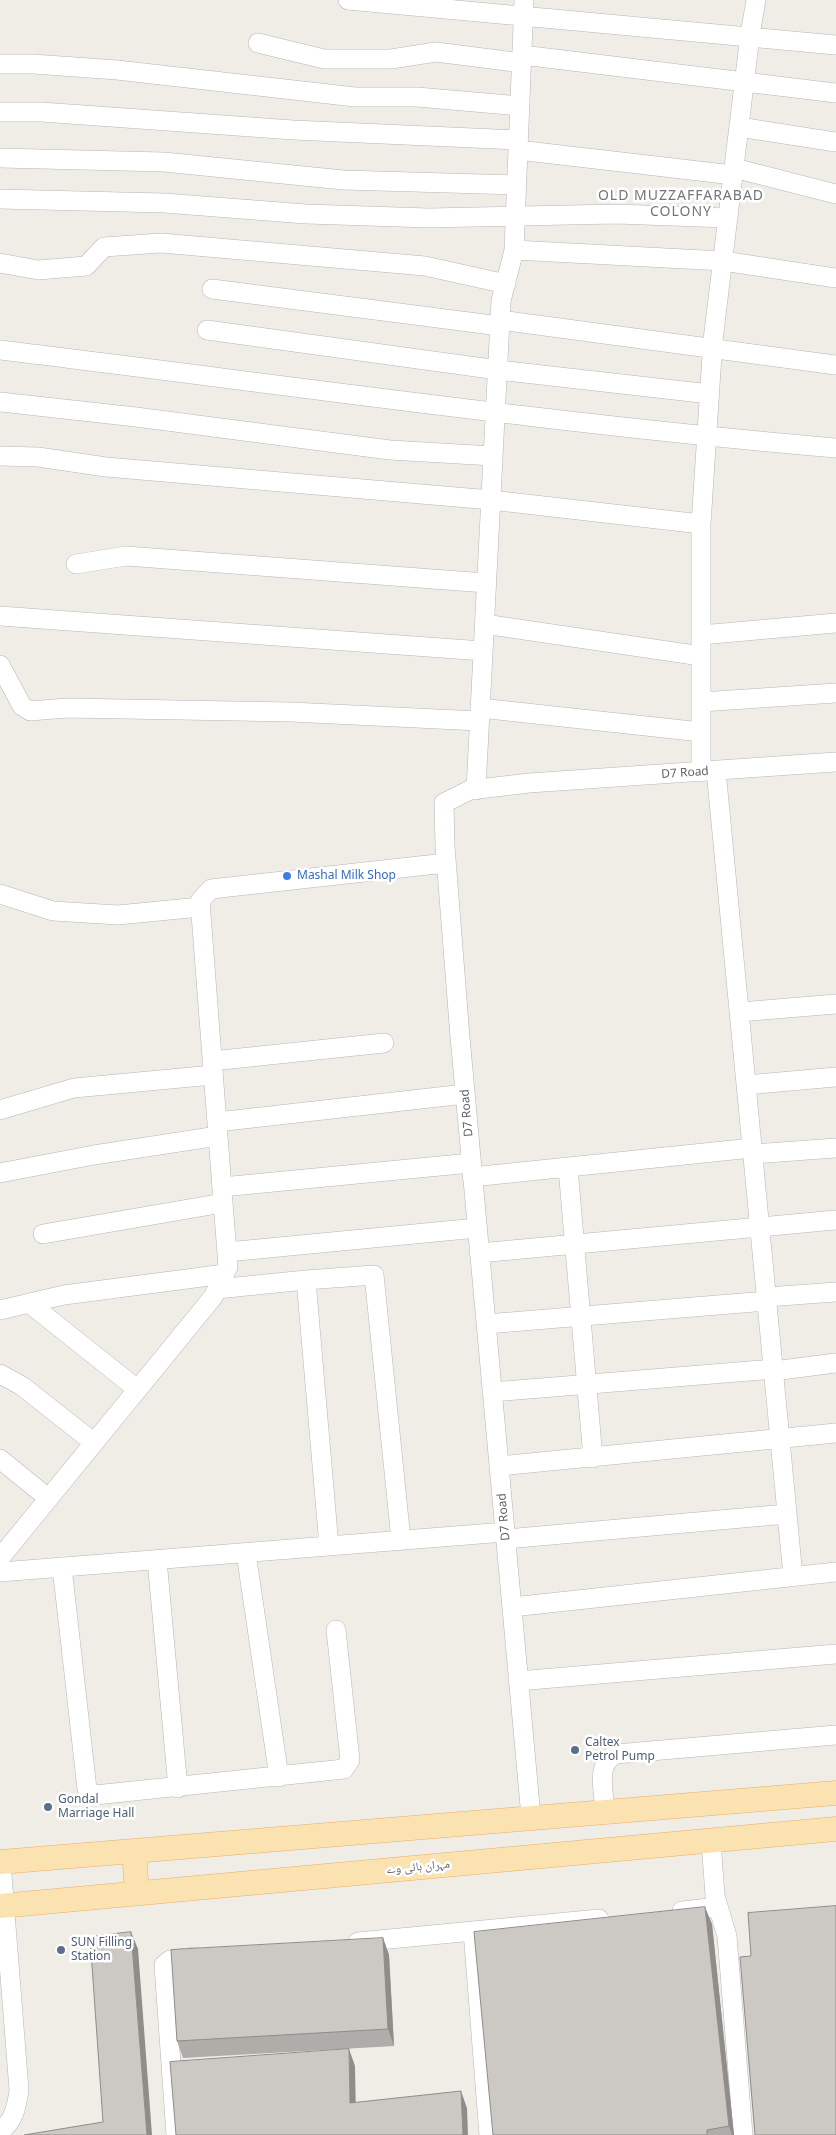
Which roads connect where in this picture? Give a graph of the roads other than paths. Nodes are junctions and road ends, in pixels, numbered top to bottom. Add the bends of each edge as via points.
1 (348, 0) edge
2 (756, 0) edge
3 (524, 7) edge
4 (750, 35) junction
5 (258, 43) dead end
6 (836, 45) edge
7 (522, 59) junction
8 (0, 64) edge
9 (744, 81) junction
10 (836, 93) edge
11 (520, 106) junction
12 (0, 112) edge
13 (738, 127) junction
14 (836, 142) edge
15 (518, 145) junction
16 (0, 158) edge
17 (733, 172) junction
18 (517, 185) junction
19 (836, 194) edge
20 (0, 199) edge
21 (516, 215) junction
22 (728, 218) junction
23 (514, 250) junction
24 (722, 261) junction
25 (0, 264) edge
26 (836, 278) edge
27 (506, 284) junction
28 (212, 289) dead end
29 (500, 323) junction
30 (207, 330) dead end
31 (0, 350) edge
32 (713, 350) junction
33 (836, 365) edge
34 (498, 370) junction
35 (710, 394) junction
36 (0, 402) edge
37 (495, 414) junction
38 (707, 437) junction
39 (836, 448) edge
40 (0, 456) edge
41 (493, 456) junction
42 (491, 500) junction
43 (701, 524) junction
44 (76, 564) dead end
45 (486, 583) junction
46 (0, 616) edge
47 (484, 624) junction
48 (836, 624) edge
49 (701, 635) junction
50 (483, 651) junction
51 (701, 656) junction
52 (0, 665) edge
53 (836, 693) edge
54 (701, 702) junction
55 (480, 715) junction
56 (701, 732) junction
57 (836, 762) edge
58 (708, 771) junction
59 (476, 790) junction
60 (446, 863) junction
61 (0, 894) edge
62 (200, 908) junction
63 (836, 1004) edge
64 (740, 1012) junction
65 (384, 1043) dead end
66 (213, 1068) junction
67 (836, 1077) edge
68 (746, 1085) junction
69 (465, 1094) junction
70 (0, 1110) edge
71 (218, 1129) junction
72 (836, 1148) edge
73 (753, 1151) junction
74 (568, 1168) junction
75 (472, 1170) junction
76 (0, 1172) edge
77 (223, 1195) junction
78 (836, 1220) edge
79 (760, 1227) junction
80 (477, 1228) junction
81 (43, 1234) dead end
82 (575, 1244) junction
83 (227, 1252) junction
84 (479, 1253) junction
85 (306, 1280) junction
86 (221, 1282) junction
87 (836, 1292) edge
88 (767, 1299) junction
89 (29, 1303) junction
90 (0, 1310) edge
91 (580, 1317) junction
92 (486, 1324) junction
93 (836, 1363) edge
94 (774, 1370) junction
95 (0, 1374) edge
96 (586, 1384) junction
97 (137, 1388) junction
98 (492, 1392) junction
99 (836, 1433) edge
100 (780, 1437) junction
101 (93, 1442) junction
102 (593, 1458) junction
103 (0, 1459) edge
104 (499, 1466) junction
105 (48, 1498) junction
106 (788, 1514) junction
107 (506, 1536) junction
108 (401, 1540) junction
109 (330, 1546) junction
110 (246, 1553) junction
111 (0, 1558) edge
112 (157, 1560) junction
113 (62, 1567) junction
114 (0, 1572) edge
115 (836, 1572) edge
116 (793, 1576) junction
117 (512, 1607) junction
118 (336, 1630) dead end
119 (836, 1654) edge
120 (518, 1681) junction
121 (836, 1735) edge
122 (279, 1777) junction
123 (178, 1788) junction
124 (836, 1793) edge
125 (605, 1811) junction
126 (530, 1817) junction
127 (836, 1829) edge
128 (711, 1841) junction
129 (134, 1852) junction
130 (1, 1862) edge
131 (137, 1893) junction
132 (3, 1906) edge
133 (718, 1908) junction
134 (669, 1912) edge
135 (620, 1917) edge
136 (473, 1931) junction
137 (336, 1944) edge
138 (209, 1956) edge
139 (0, 2131) edge
140 (176, 2135) edge
141 (489, 2135) edge
142 (743, 2135) edge

1 - 3 street
2 - 4 street
3 - 4 street
3 - 7 street
4 - 6 street
4 - 9 street
5 - 7 street via 324,59 391,59 436,52
7 - 9 street
7 - 11 street
8 - 11 street via 117,70 355,97 417,97
9 - 10 street
9 - 13 street
11 - 15 street
12 - 15 street via 41,112
13 - 14 street
13 - 17 street
15 - 17 street
15 - 18 street
16 - 18 street via 164,162 343,180
17 - 19 street
17 - 22 street
18 - 21 street
20 - 21 street via 164,203 306,214 420,218
21 - 22 street
21 - 23 street
22 - 24 street
23 - 24 street
23 - 27 street
24 - 26 street
24 - 32 street
25 - 27 street via 38,270 86,266 104,247 161,242 425,266
27 - 29 street
28 - 29 street
29 - 32 street
29 - 34 street
30 - 34 street
31 - 37 street
32 - 33 street
32 - 35 street
34 - 35 street
34 - 37 street
35 - 38 street
36 - 41 street via 390,450
37 - 38 street
37 - 41 street
38 - 39 street
38 - 43 street
40 - 42 street
41 - 42 street
42 - 43 street
42 - 45 street
43 - 49 street
44 - 45 street via 126,556
45 - 47 street
46 - 50 street
47 - 50 street
47 - 51 street
48 - 49 street
49 - 51 street
50 - 55 street
51 - 54 street
52 - 55 street via 22,706 30,711 67,708
53 - 54 street
54 - 56 street
55 - 56 street
55 - 59 street
56 - 58 street
57 - 58 street, D7 Road
58 - 59 street, D7 Road
58 - 64 street
59 - 60 street, D7 Road via 444,803
60 - 62 street via 210,889 200,901
60 - 69 street, D7 Road
61 - 62 street via 62,912 118,915
62 - 66 street
63 - 64 street
64 - 68 street
65 - 66 street
66 - 70 street via 74,1088
66 - 71 street
67 - 68 street
68 - 73 street
69 - 71 street
69 - 75 street, D7 Road
71 - 76 street
71 - 77 street
72 - 73 street
73 - 74 street
73 - 79 street
74 - 75 street
74 - 82 street
75 - 77 street
75 - 80 street, D7 Road
77 - 81 street
77 - 83 street
78 - 79 street
79 - 82 street
79 - 88 street
80 - 83 street
80 - 84 street, D7 Road
82 - 84 street
82 - 91 street
83 - 86 street via 228,1267
84 - 92 street, D7 Road
85 - 86 street
85 - 108 street via 374,1275
85 - 109 street
86 - 89 street via 64,1295
86 - 97 street via 213,1297
87 - 88 street
88 - 91 street
88 - 94 street
89 - 90 street
89 - 97 street
91 - 92 street
91 - 96 street
92 - 98 street, D7 Road
93 - 94 street
94 - 96 street
94 - 100 street
95 - 101 street via 22,1386
96 - 98 street
96 - 102 street
97 - 101 street
98 - 104 street, D7 Road
99 - 100 street
100 - 102 street
100 - 106 street
101 - 105 street
102 - 104 street
103 - 105 street
104 - 107 street, D7 Road
105 - 111 street
106 - 107 street
106 - 116 street
107 - 108 street
107 - 117 street, D7 Road
108 - 109 street
109 - 110 street
110 - 112 street
110 - 122 street
112 - 113 street
112 - 123 street
113 - 114 street
113 - 123 street via 87,1789 95,1795
115 - 116 street
116 - 117 street
117 - 120 street, D7 Road
118 - 122 street via 350,1760 348,1766
119 - 120 street
120 - 126 street, D7 Road
121 - 125 street via 616,1754 607,1758 602,1768
122 - 123 street
124 - 125 main road
125 - 126 main road
126 - 129 main road
127 - 128 main road, مہران ہائی وے
128 - 131 main road, مہران ہائی وے
128 - 133 street
129 - 130 main road
129 - 131 main road
130 - 132 street
131 - 132 main road, مہران ہائی وے
132 - 139 street via 19,2090 17,2105 7,2126
133 - 134 street
133 - 142 street via 727,1936
135 - 136 street
136 - 137 street
136 - 141 street
138 - 140 street via 170,1960 164,1965

